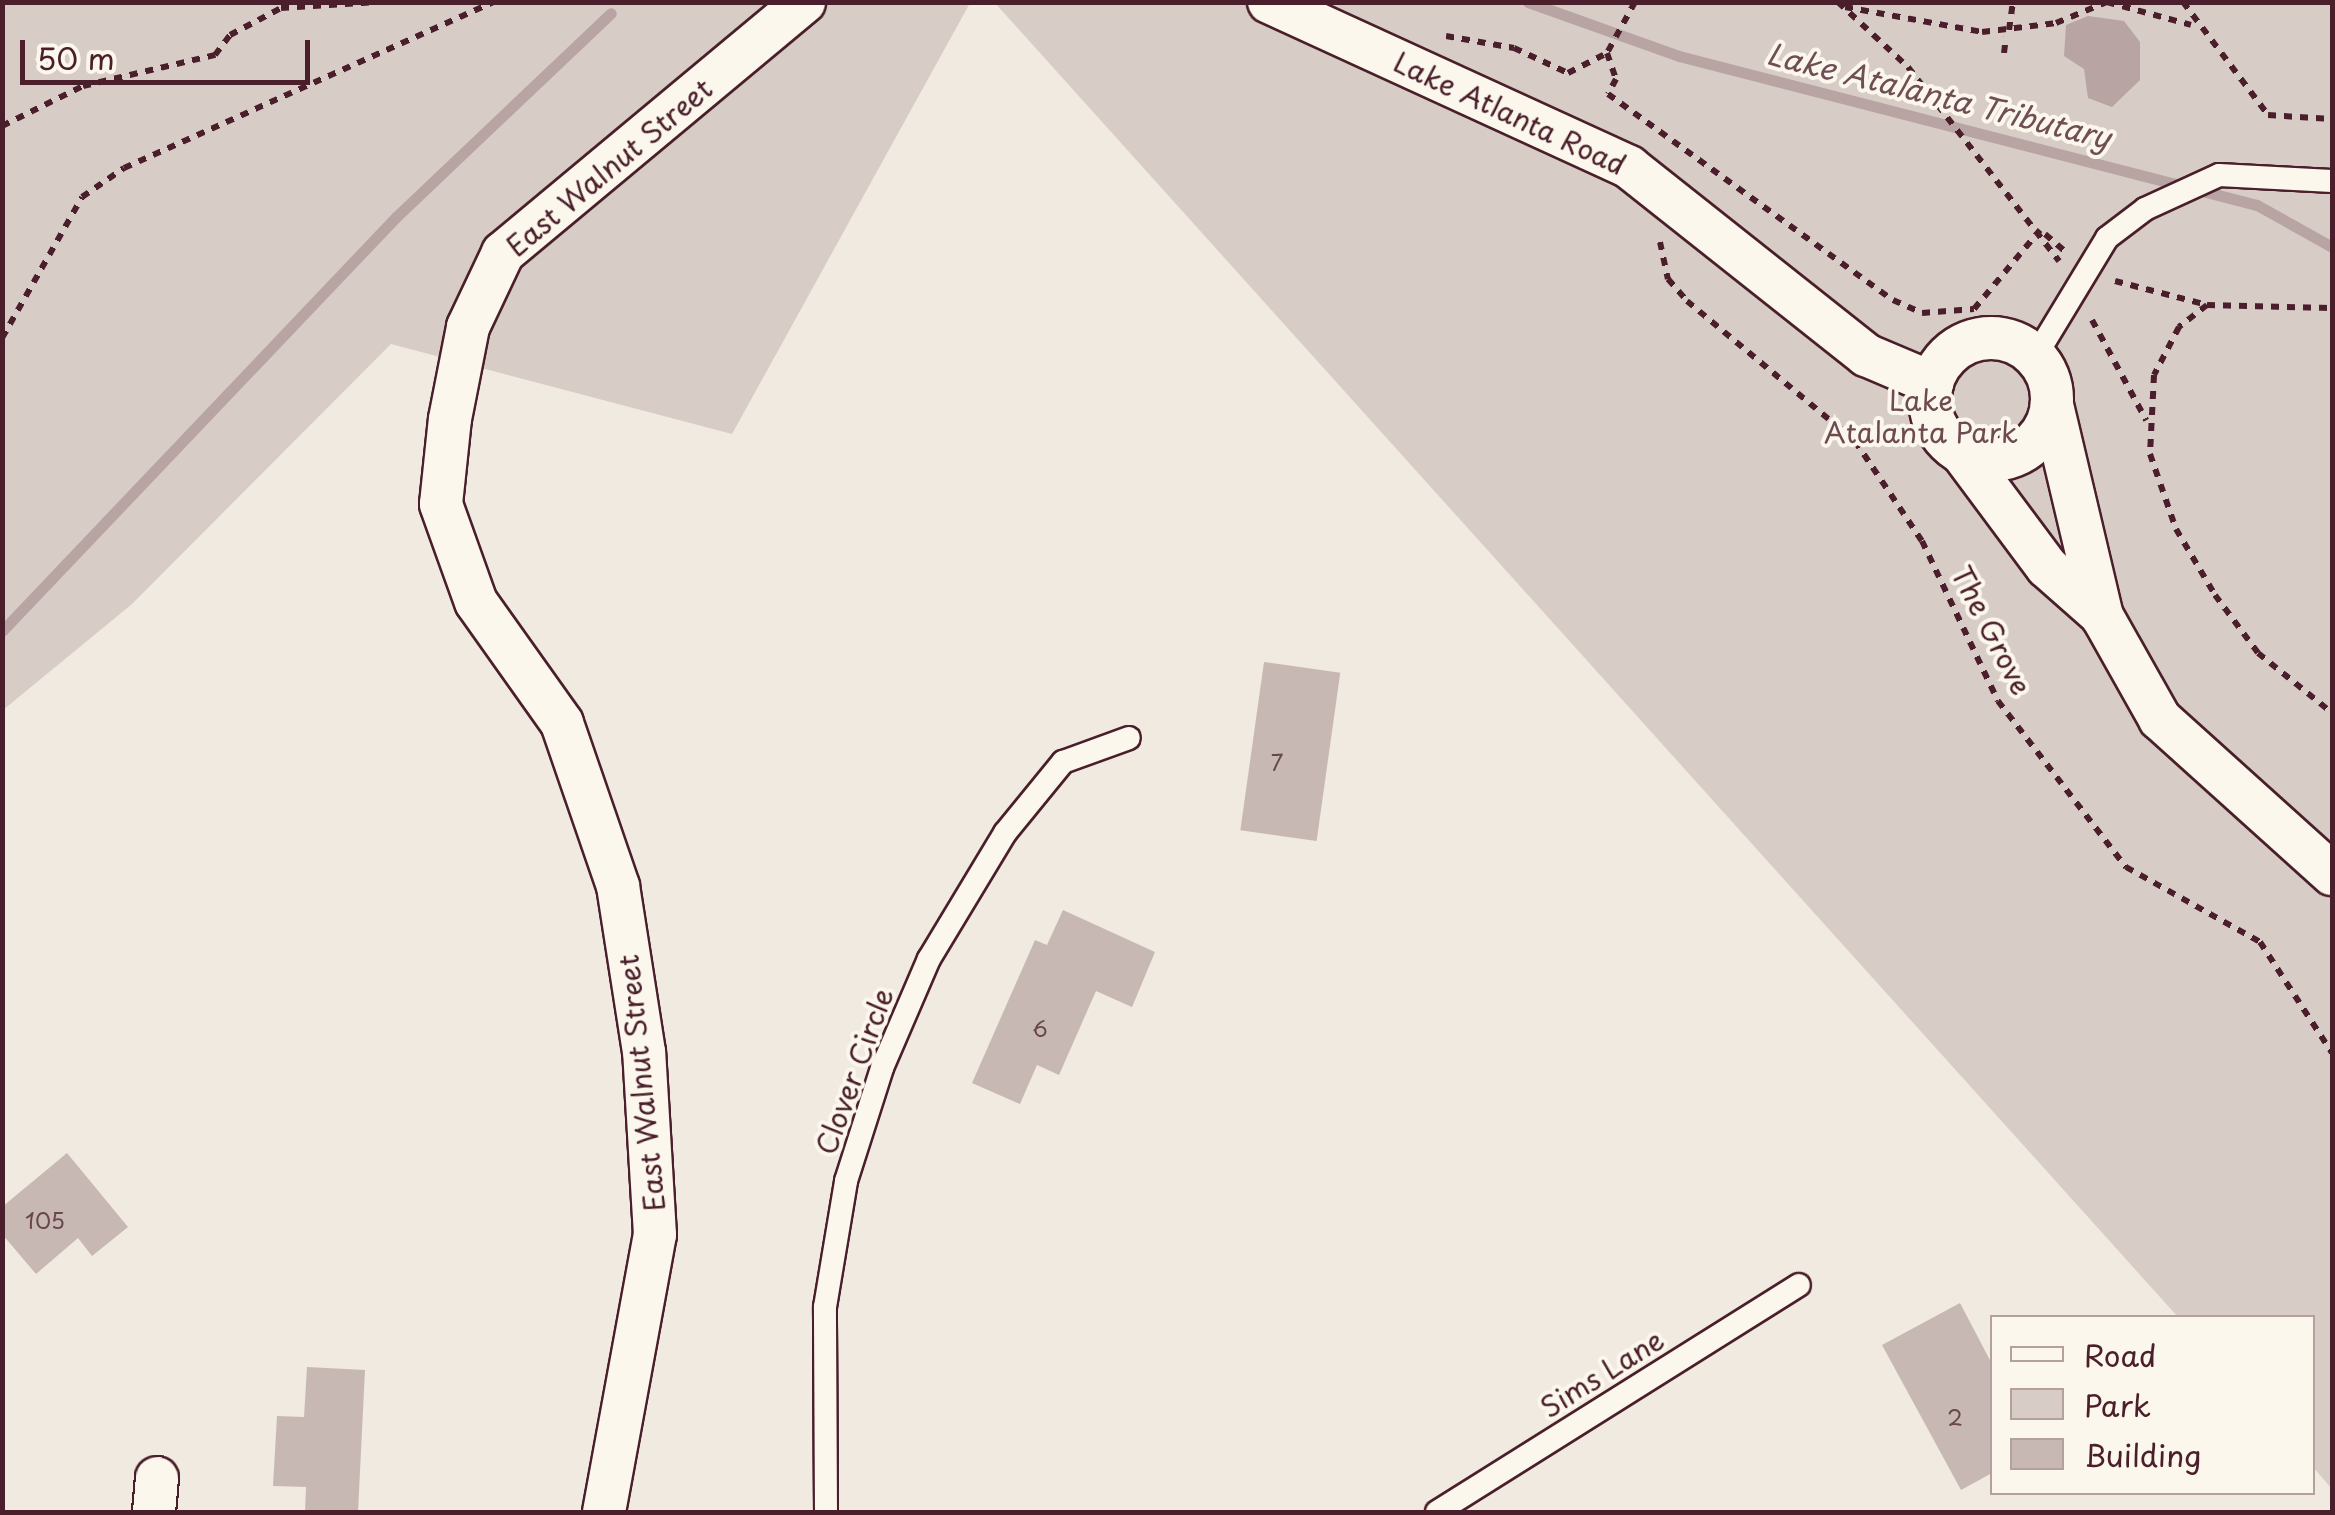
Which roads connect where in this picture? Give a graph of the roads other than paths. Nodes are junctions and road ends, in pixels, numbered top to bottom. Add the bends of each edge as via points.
1 (804, 2) edge
2 (1268, 2) edge
3 (2332, 182) edge
4 (2036, 357) junction
5 (1932, 383) junction
6 (2052, 405) junction
7 (1962, 454) junction
8 (2102, 616) junction
9 (1129, 738) dead end
10 (2332, 874) edge
11 (1799, 1285) dead end
12 (604, 1512) edge
13 (826, 1512) edge
14 (1437, 1512) edge

1 - 12 street, East Walnut Street via 503,253 468,327 450,420 441,504 476,602 562,723 618,886 644,1052 655,1235
2 - 5 street, Lake Atlanta Road via 1629,167 1866,355
3 - 4 lane via 2219,175 2145,209 2107,238
4 - 5 street via 2012,341 1972,340
4 - 6 street
5 - 7 street via 1934,423
6 - 7 street via 2020,454
6 - 8 street
7 - 8 street via 2048,567
8 - 10 street via 2160,720
9 - 13 lane, Clover Circle via 1063,762 1005,833 929,959 882,1068 846,1181 825,1307
11 - 14 lane, Sims Lane

